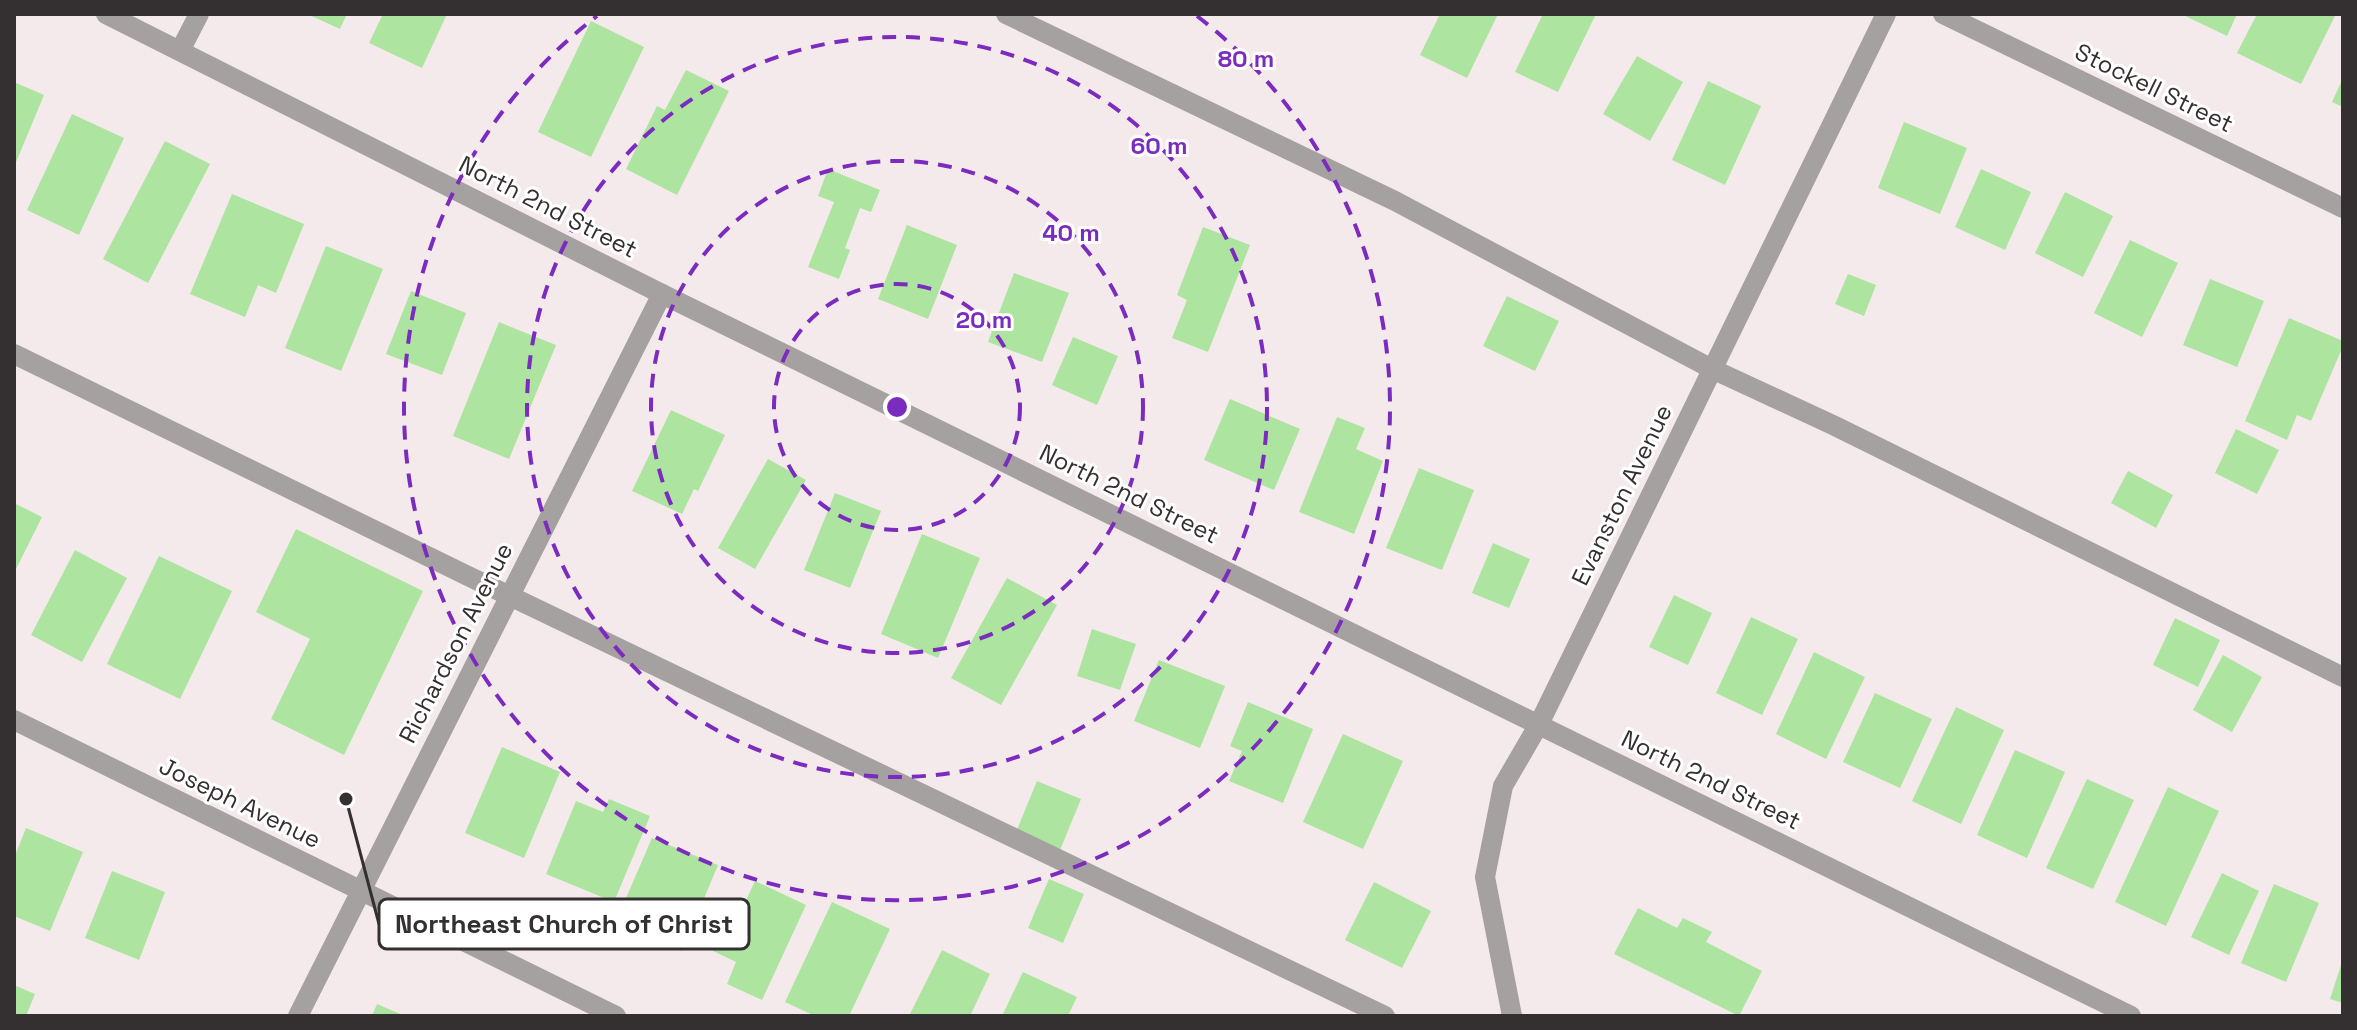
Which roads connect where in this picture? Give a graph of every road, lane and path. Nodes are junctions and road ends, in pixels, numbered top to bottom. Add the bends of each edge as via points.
1 (106, 14) edge
2 (199, 14) edge
3 (1006, 14) edge
4 (1886, 14) edge
5 (1943, 14) edge
6 (181, 49) junction
7 (2343, 208) edge
8 (662, 294) junction
9 (14, 354) edge
10 (1712, 369) junction
11 (508, 596) junction
12 (2343, 677) edge
13 (14, 720) edge
14 (1539, 724) junction
15 (359, 891) junction
16 (298, 1016) edge
17 (616, 1016) edge
18 (1385, 1016) edge
19 (1512, 1016) edge
20 (2131, 1016) edge

1 - 6 street, North 2nd Street
2 - 6 street
3 - 10 street via 1395,201
4 - 10 street, Evanston Avenue
5 - 7 street, Stockell Street
6 - 8 street, North 2nd Street
8 - 11 street, Richardson Avenue
8 - 14 street, North 2nd Street
9 - 11 street
10 - 12 street
10 - 14 street, Evanston Avenue
11 - 15 street, Richardson Avenue
11 - 18 street
13 - 15 street, Joseph Avenue
14 - 19 street, Evanston Avenue via 1503,786 1485,877
14 - 20 street, North 2nd Street
15 - 16 street, Richardson Avenue
15 - 17 street, Joseph Avenue

